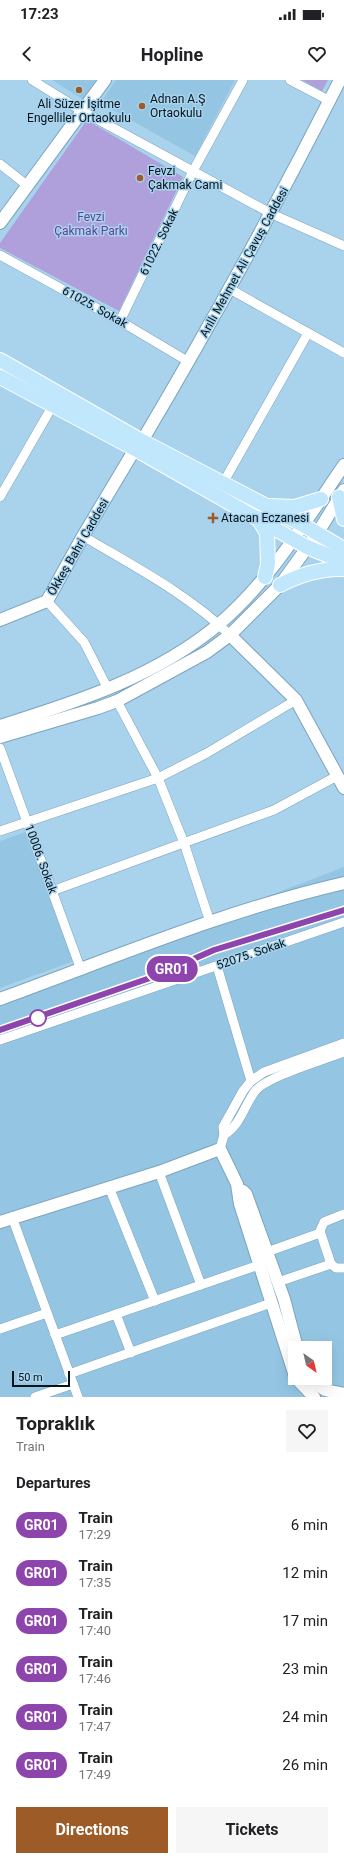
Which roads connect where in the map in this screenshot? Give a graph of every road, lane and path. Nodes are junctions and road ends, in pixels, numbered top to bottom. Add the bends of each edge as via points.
1 (32, 80) edge
2 (105, 80) edge
3 (244, 80) edge
4 (290, 80) edge
5 (340, 80) edge
6 (330, 101) junction
7 (82, 111) junction
8 (0, 164) edge
9 (193, 171) junction
10 (28, 186) junction
11 (272, 214) junction
12 (0, 223) edge
13 (344, 246) edge
14 (0, 255) edge
15 (228, 288) junction
16 (120, 321) junction
17 (308, 333) junction
18 (344, 353) edge
19 (0, 360) edge
20 (189, 362) junction
21 (0, 377) edge
22 (53, 405) junction
23 (138, 445) junction
24 (344, 465) edge
25 (222, 483) junction
26 (1, 491) edge
27 (342, 494) edge
28 (321, 499) junction
29 (266, 506) junction
30 (258, 518) junction
31 (344, 520) edge
32 (303, 525) junction
33 (316, 534) junction
34 (83, 536) junction
35 (294, 538) junction
36 (307, 547) junction
37 (344, 549) edge
38 (344, 562) edge
39 (344, 569) edge
40 (265, 577) junction
41 (280, 585) junction
42 (47, 601) junction
43 (0, 620) edge
44 (219, 624) junction
45 (230, 635) junction
46 (108, 689) junction
47 (296, 700) junction
48 (117, 701) junction
49 (0, 726) edge
50 (0, 737) edge
51 (0, 748) edge
52 (337, 776) junction
53 (158, 778) junction
54 (344, 788) edge
55 (27, 821) junction
56 (0, 831) edge
57 (184, 844) junction
58 (344, 883) edge
59 (52, 891) junction
60 (210, 922) junction
61 (344, 922) edge
62 (217, 966) junction
63 (81, 970) junction
64 (0, 998) edge
65 (0, 1040) edge
66 (344, 1043) edge
67 (344, 1052) edge
68 (251, 1081) junction
69 (224, 1135) junction
70 (220, 1149) junction
71 (159, 1172) junction
72 (237, 1184) junction
73 (109, 1187) junction
74 (344, 1214) edge
75 (12, 1217) junction
76 (0, 1222) edge
77 (320, 1233) junction
78 (267, 1252) junction
79 (331, 1264) junction
80 (259, 1265) junction
81 (344, 1268) edge
82 (278, 1282) junction
83 (201, 1285) junction
84 (155, 1301) junction
85 (271, 1303) junction
86 (47, 1313) junction
87 (116, 1314) junction
88 (0, 1329) edge
89 (55, 1335) junction
90 (295, 1341) edge
91 (131, 1353) junction
92 (288, 1353) edge
93 (69, 1374) junction
94 (73, 1384) junction
95 (302, 1385) edge
96 (318, 1385) edge
97 (344, 1394) edge
98 (310, 1396) edge
99 (35, 1397) edge
100 (78, 1397) edge

1 - 7 street
2 - 7 street
3 - 9 street, 61022. Sokak
4 - 6 street
5 - 6 street, Arıllı Mehmet Ali Çavuş Caddesi
6 - 11 street, Arıllı Mehmet Ali Çavuş Caddesi
7 - 9 street
7 - 10 street
8 - 10 street
9 - 11 street
9 - 16 street, 61022. Sokak
10 - 12 street
11 - 13 street
11 - 15 street, Arıllı Mehmet Ali Çavuş Caddesi
14 - 16 street, 61025. Sokak
15 - 17 street
15 - 20 street, Arıllı Mehmet Ali Çavuş Caddesi
16 - 20 street, 61025. Sokak
17 - 18 street
17 - 25 street
19 - 23 main road
20 - 23 street, Arıllı Mehmet Ali Çavuş Caddesi
21 - 22 main road
22 - 23 main road
22 - 26 street
23 - 25 main road
23 - 30 main road
23 - 34 street, Ökkeş Bahri Caddesi
24 - 28 street
25 - 29 main road
27 - 31 main road
27 - 33 street
28 - 29 main road via 295,507
28 - 32 street
29 - 32 main road
30 - 35 main road
30 - 40 main road via 267,533 268,564
32 - 33 main road
32 - 35 street
33 - 36 street
33 - 37 main road
34 - 42 street, Ökkeş Bahri Caddesi
34 - 44 street via 172,590
35 - 36 main road
35 - 40 street
36 - 38 main road
36 - 41 street
39 - 41 main road via 329,568 312,572
40 - 44 street
41 - 45 street
42 - 43 street, Ökkeş Bahri Caddesi
42 - 46 street via 84,642
44 - 45 street
44 - 46 street via 183,650
45 - 47 street
45 - 48 street via 207,652
46 - 49 street
47 - 52 street
47 - 53 street via 207,753
48 - 50 street
48 - 53 street
51 - 55 street, 10006. Sokak
52 - 54 street
52 - 57 street via 274,810
53 - 55 street
53 - 57 street
55 - 56 street
55 - 59 street, 10006. Sokak
57 - 59 street
57 - 60 street
58 - 60 street via 308,891
59 - 63 street, 10006. Sokak
60 - 63 street
61 - 62 street, 52075. Sokak
62 - 65 street, 52075. Sokak
62 - 68 street
63 - 64 street
66 - 68 street via 264,1072
67 - 69 street via 267,1082 256,1090 233,1130
68 - 69 street via 223,1127
69 - 70 street
70 - 71 street
70 - 72 street
71 - 73 street
71 - 83 street
72 - 78 street via 246,1194
72 - 80 street via 240,1204
73 - 75 street
73 - 84 street
74 - 77 street via 324,1222
75 - 76 street
75 - 86 street
77 - 78 street
77 - 79 street
78 - 82 street
79 - 81 street via 336,1268
79 - 82 street
80 - 83 street
80 - 85 street
82 - 90 street
83 - 84 street
84 - 87 street
85 - 91 street
85 - 92 street
86 - 88 street
86 - 89 street
87 - 89 street
87 - 91 street
89 - 93 street
91 - 93 street
93 - 94 street
94 - 99 street
94 - 100 street
95 - 98 street
96 - 97 street via 325,1390

